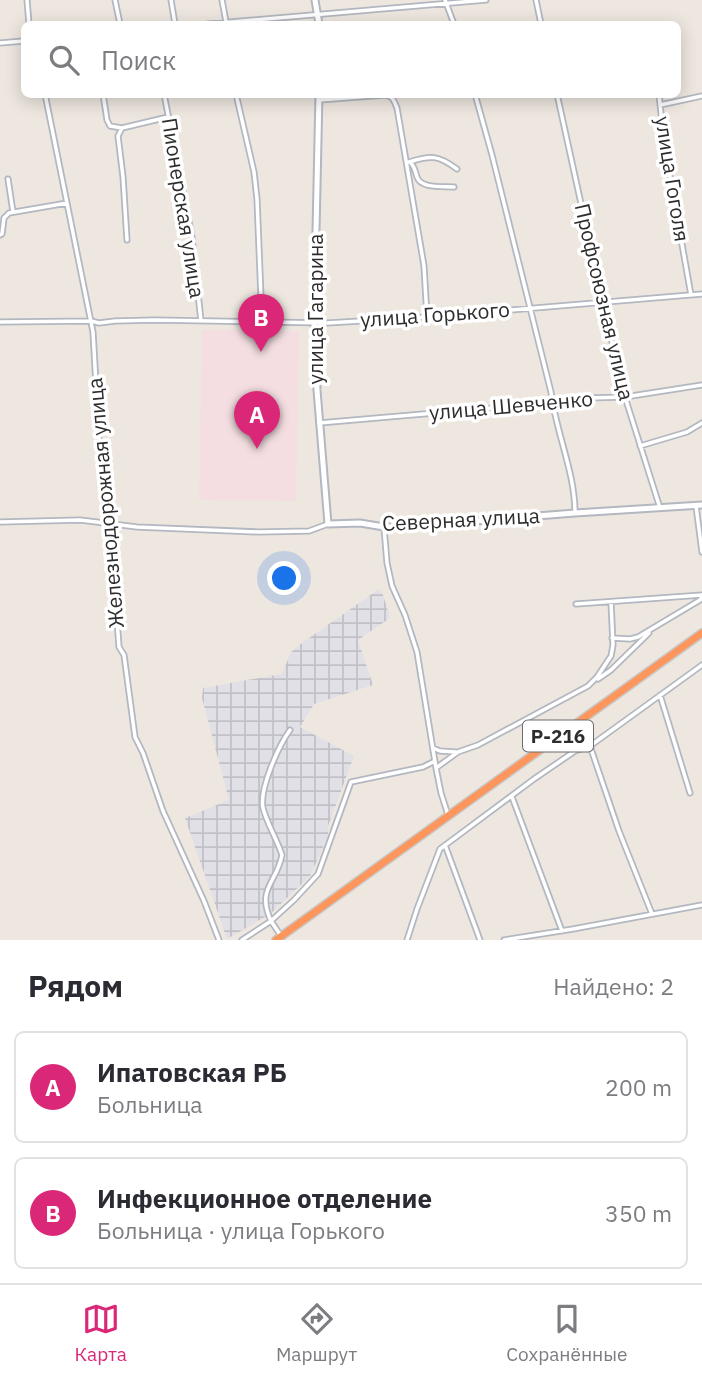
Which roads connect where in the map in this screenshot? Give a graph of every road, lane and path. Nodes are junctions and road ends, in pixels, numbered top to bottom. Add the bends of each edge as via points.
1 (24, 0) edge
2 (115, 0) edge
3 (171, 0) edge
4 (222, 0) edge
5 (315, 0) edge
6 (486, 0) edge
7 (536, 0) edge
8 (446, 2) edge
9 (318, 15) junction
10 (29, 21) edge
11 (119, 21) edge
12 (174, 21) edge
13 (226, 21) edge
14 (257, 21) edge
15 (319, 21) edge
16 (453, 21) edge
17 (540, 21) edge
18 (21, 41) edge
19 (0, 44) edge
20 (702, 96) edge
21 (46, 98) edge
22 (104, 98) edge
23 (165, 98) edge
24 (237, 98) edge
25 (319, 98) edge
26 (392, 98) edge
27 (476, 98) edge
28 (558, 98) edge
29 (659, 98) edge
30 (660, 105) junction
31 (168, 117) junction
32 (122, 128) junction
33 (409, 162) junction
34 (457, 169) dead end
35 (8, 180) dead end
36 (424, 184) junction
37 (454, 187) dead end
38 (411, 188) junction
39 (67, 203) junction
40 (13, 212) junction
41 (0, 235) edge
42 (127, 240) dead end
43 (702, 294) edge
44 (691, 295) junction
45 (603, 302) junction
46 (530, 308) junction
47 (427, 317) junction
48 (91, 321) junction
49 (201, 321) junction
50 (0, 322) edge
51 (262, 322) junction
52 (314, 323) junction
53 (702, 385) edge
54 (625, 397) junction
55 (552, 403) junction
56 (319, 423) junction
57 (702, 423) edge
58 (640, 446) junction
59 (699, 506) edge
60 (660, 508) junction
61 (575, 513) junction
62 (0, 522) edge
63 (328, 524) junction
64 (106, 525) junction
65 (384, 527) junction
66 (702, 552) edge
67 (702, 596) edge
68 (611, 602) junction
69 (576, 604) dead end
70 (656, 626) junction
71 (702, 632) edge
72 (612, 638) junction
73 (702, 665) edge
74 (588, 686) junction
75 (660, 695) junction
76 (290, 730) dead end
77 (590, 746) junction
78 (433, 748) junction
79 (458, 752) junction
80 (435, 761) junction
81 (436, 768) junction
82 (690, 793) dead end
83 (512, 797) junction
84 (448, 815) junction
85 (445, 845) junction
86 (702, 905) edge
87 (652, 914) junction
88 (271, 920) junction
89 (562, 931) junction
90 (278, 938) edge
91 (219, 940) edge
92 (242, 940) edge
93 (407, 940) edge
94 (480, 940) edge
95 (504, 940) edge

1 - 10 street
2 - 11 street
3 - 12 street
4 - 13 street
5 - 9 street
6 - 8 street
7 - 17 street
8 - 9 street
8 - 16 street
9 - 14 street
9 - 15 street
18 - 19 street
20 - 30 street, улица Гоголя
21 - 39 street, Железнодорожная улица
22 - 32 street via 110,126
23 - 31 street, Пионерская улица
24 - 51 street via 254,172
25 - 52 street, улица Гагарина
26 - 33 street
27 - 46 street
28 - 45 street, Профсоюзная улица
29 - 30 street, улица Гоголя
30 - 44 street, улица Гоголя
31 - 32 street
31 - 49 street, Пионерская улица via 192,237
32 - 42 street via 118,136
33 - 34 street via 439,158
33 - 36 street
33 - 38 street
35 - 40 street
36 - 37 street
36 - 38 street
38 - 47 street
39 - 40 street
39 - 48 street, Железнодорожная улица
40 - 41 street via 4,218
43 - 44 street, улица Горького
44 - 45 street, улица Горького
45 - 46 street, улица Горького
45 - 54 street, Профсоюзная улица
46 - 47 street, улица Горького
46 - 55 street
47 - 52 street, улица Горького
48 - 49 street, улица Горького
48 - 50 street, улица Горького
48 - 64 street, Железнодорожная улица
49 - 51 street, улица Горького
51 - 52 street, улица Горького
52 - 56 street, улица Гагарина
53 - 54 street, улица Шевченко
54 - 55 street, улица Шевченко
54 - 58 street, Профсоюзная улица
55 - 56 street, улица Шевченко
55 - 61 street via 574,491
56 - 63 street, улица Гагарина
57 - 58 street
58 - 60 street, Профсоюзная улица
59 - 60 street, Северная улица
59 - 66 street
60 - 61 street, Северная улица
61 - 65 street, Северная улица
62 - 64 street via 80,520
63 - 64 street, Северная улица via 293,532
63 - 65 street, Северная улица
64 - 91 street, Железнодорожная улица via 115,576 111,601 124,656 133,731
65 - 78 street via 387,564 417,652
67 - 68 street
67 - 70 street
68 - 69 street
68 - 72 street
70 - 72 street via 638,637
70 - 74 street
71 - 84 highway, Р-216
72 - 74 street via 611,656
73 - 75 street
74 - 79 street
75 - 77 street
75 - 82 street
76 - 88 street via 262,797 282,855 265,898
77 - 83 street via 575,751
77 - 87 street
78 - 79 street
78 - 80 street
79 - 81 street
80 - 81 street
80 - 88 street via 351,782 318,874
81 - 84 street
83 - 85 street
83 - 89 street
84 - 90 highway, Р-216
85 - 93 street via 435,858
85 - 94 street
86 - 87 street
87 - 89 street
88 - 90 street
88 - 92 street
89 - 95 street

